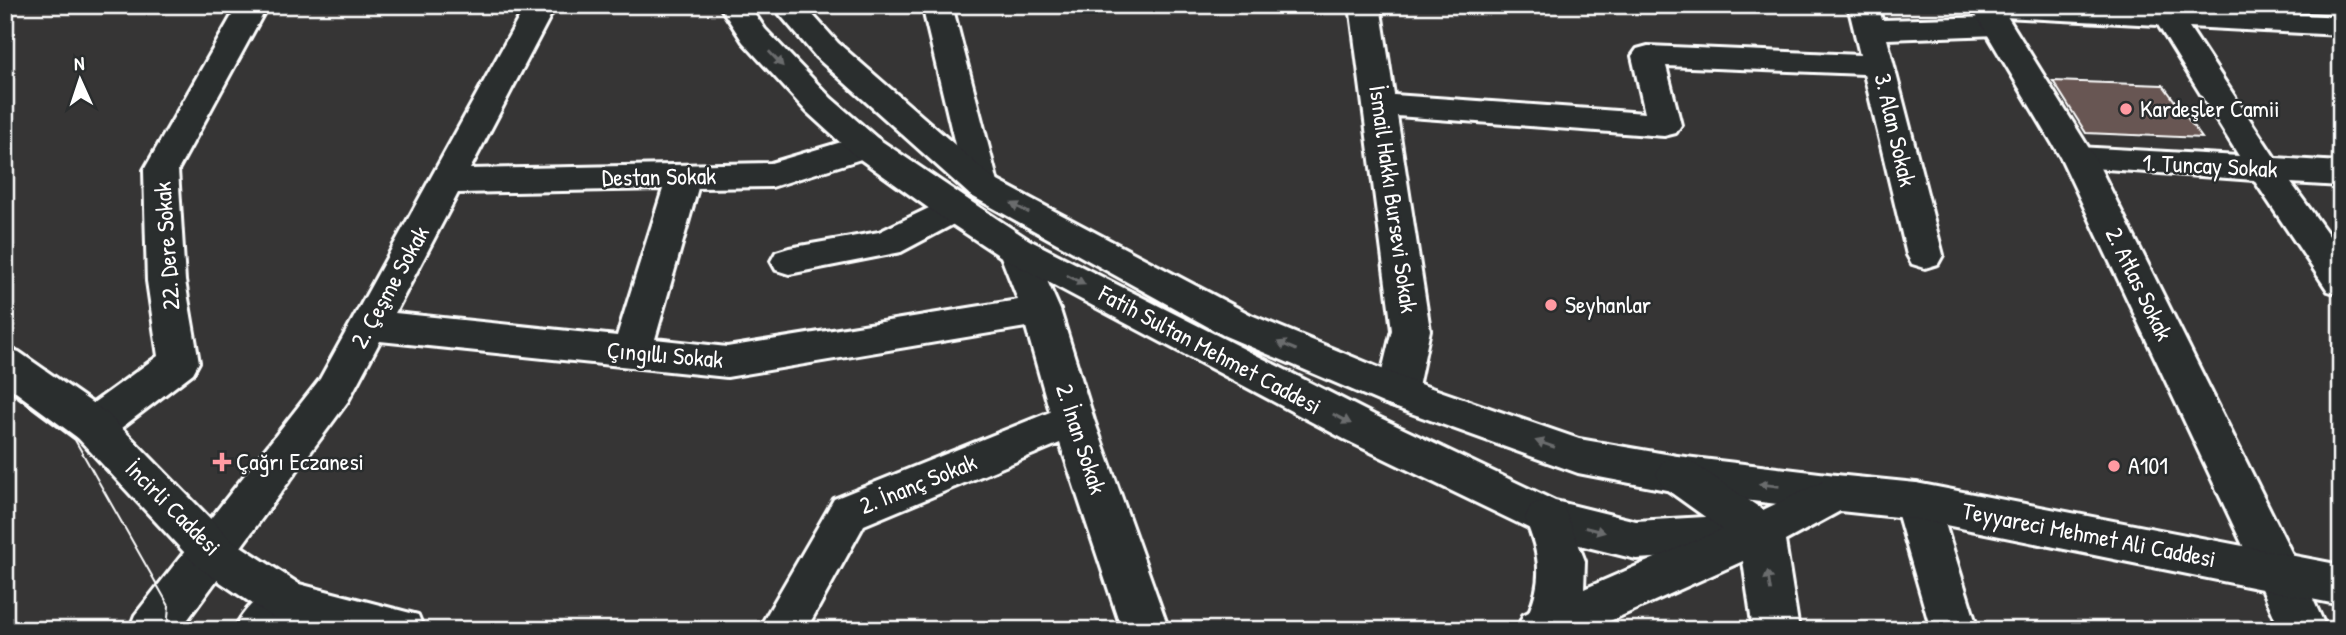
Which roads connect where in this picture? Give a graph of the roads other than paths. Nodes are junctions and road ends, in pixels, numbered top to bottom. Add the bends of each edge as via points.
1 (253, 5) edge
2 (541, 5) edge
3 (734, 5) edge
4 (787, 5) edge
5 (937, 5) edge
6 (1365, 5) edge
7 (1989, 13) edge
8 (2167, 16) junction
9 (1867, 18) edge
10 (2331, 19) edge
11 (1879, 65) junction
12 (1379, 104) junction
13 (864, 146) junction
14 (2078, 158) junction
15 (2264, 169) junction
16 (2341, 174) edge
17 (684, 176) junction
18 (448, 181) junction
19 (968, 197) junction
20 (1016, 249) junction
21 (1925, 255) dead end
22 (789, 261) dead end
23 (2341, 281) edge
24 (1041, 310) junction
25 (369, 325) junction
26 (631, 353) junction
27 (5, 363) edge
28 (1397, 392) junction
29 (1073, 419) junction
30 (93, 426) junction
31 (1677, 474) junction
32 (1836, 493) junction
33 (1916, 501) junction
34 (1547, 518) junction
35 (1761, 532) junction
36 (214, 553) junction
37 (2278, 572) junction
38 (2341, 585) edge
39 (273, 616) edge
40 (1544, 628) edge
41 (152, 630) edge
42 (401, 630) edge
43 (781, 630) edge
44 (1146, 630) edge
45 (1776, 630) edge
46 (1955, 630) edge
47 (2304, 630) edge

1 - 30 street, 22. Dere Sokak via 161,170 166,281 179,362
2 - 18 street, 2. Çeşme Sokak
3 -> 13 street, Fatih Sultan Mehmet Caddesi via 754,35
4 - 19 street, Fatih Sultan Mehmet Caddesi
5 - 19 street
6 - 12 street, İsmail Hakkı Bursevi Sokak
7 - 8 street
7 - 9 street
7 - 14 street, 2. Atlas Sokak
8 - 10 street
8 - 15 street
9 - 11 street, 3. Alan Sokak
11 - 12 street via 1648,56 1664,125
11 - 21 street, 3. Alan Sokak
12 - 28 street, İsmail Hakkı Bursevi Sokak via 1411,330
13 - 17 street, Destan Sokak via 772,175
13 - 19 street, Fatih Sultan Mehmet Caddesi
14 - 15 street, 1. Tuncay Sokak
14 - 37 street, 2. Atlas Sokak
15 - 16 street, 1. Tuncay Sokak
15 - 23 street
17 - 18 street, Destan Sokak
17 - 26 street
18 - 25 street, 2. Çeşme Sokak
19 - 20 street, Fatih Sultan Mehmet Caddesi
19 - 22 street via 888,243
28 -> 19 street, Fatih Sultan Mehmet Caddesi via 1237,325
20 - 24 street, 2. İnan Sokak
20 -> 34 street, Fatih Sultan Mehmet Caddesi via 1359,428
24 - 26 street, Çıngıllı Sokak via 727,362
24 - 29 street, 2. İnan Sokak
25 - 26 street, Çıngıllı Sokak
25 - 36 street, 2. Çeşme Sokak via 334,390
27 - 30 street, İncirli Caddesi
31 -> 28 street, Fatih Sultan Mehmet Caddesi via 1578,456
29 - 43 street, 2. İnanç Sokak via 849,512
29 - 44 street, 2. İnan Sokak
30 - 36 street, İncirli Caddesi
32 -> 31 street, Fatih Sultan Mehmet Caddesi
31 - 35 street
32 - 33 street, Teyyareci Mehmet Ali Caddesi
32 - 35 street
33 - 37 street, Teyyareci Mehmet Ali Caddesi
33 - 46 street
34 -> 35 street, Fatih Sultan Mehmet Caddesi via 1636,540
34 - 40 street via 1563,556 1563,589
35 - 40 street
45 -> 35 street
36 - 39 street, İncirli Caddesi
36 - 41 street, 2. Çeşme Sokak
37 - 38 street, Teyyareci Mehmet Ali Caddesi
37 - 47 street, 2. Atlas Sokak
39 - 42 street, İncirli Caddesi

